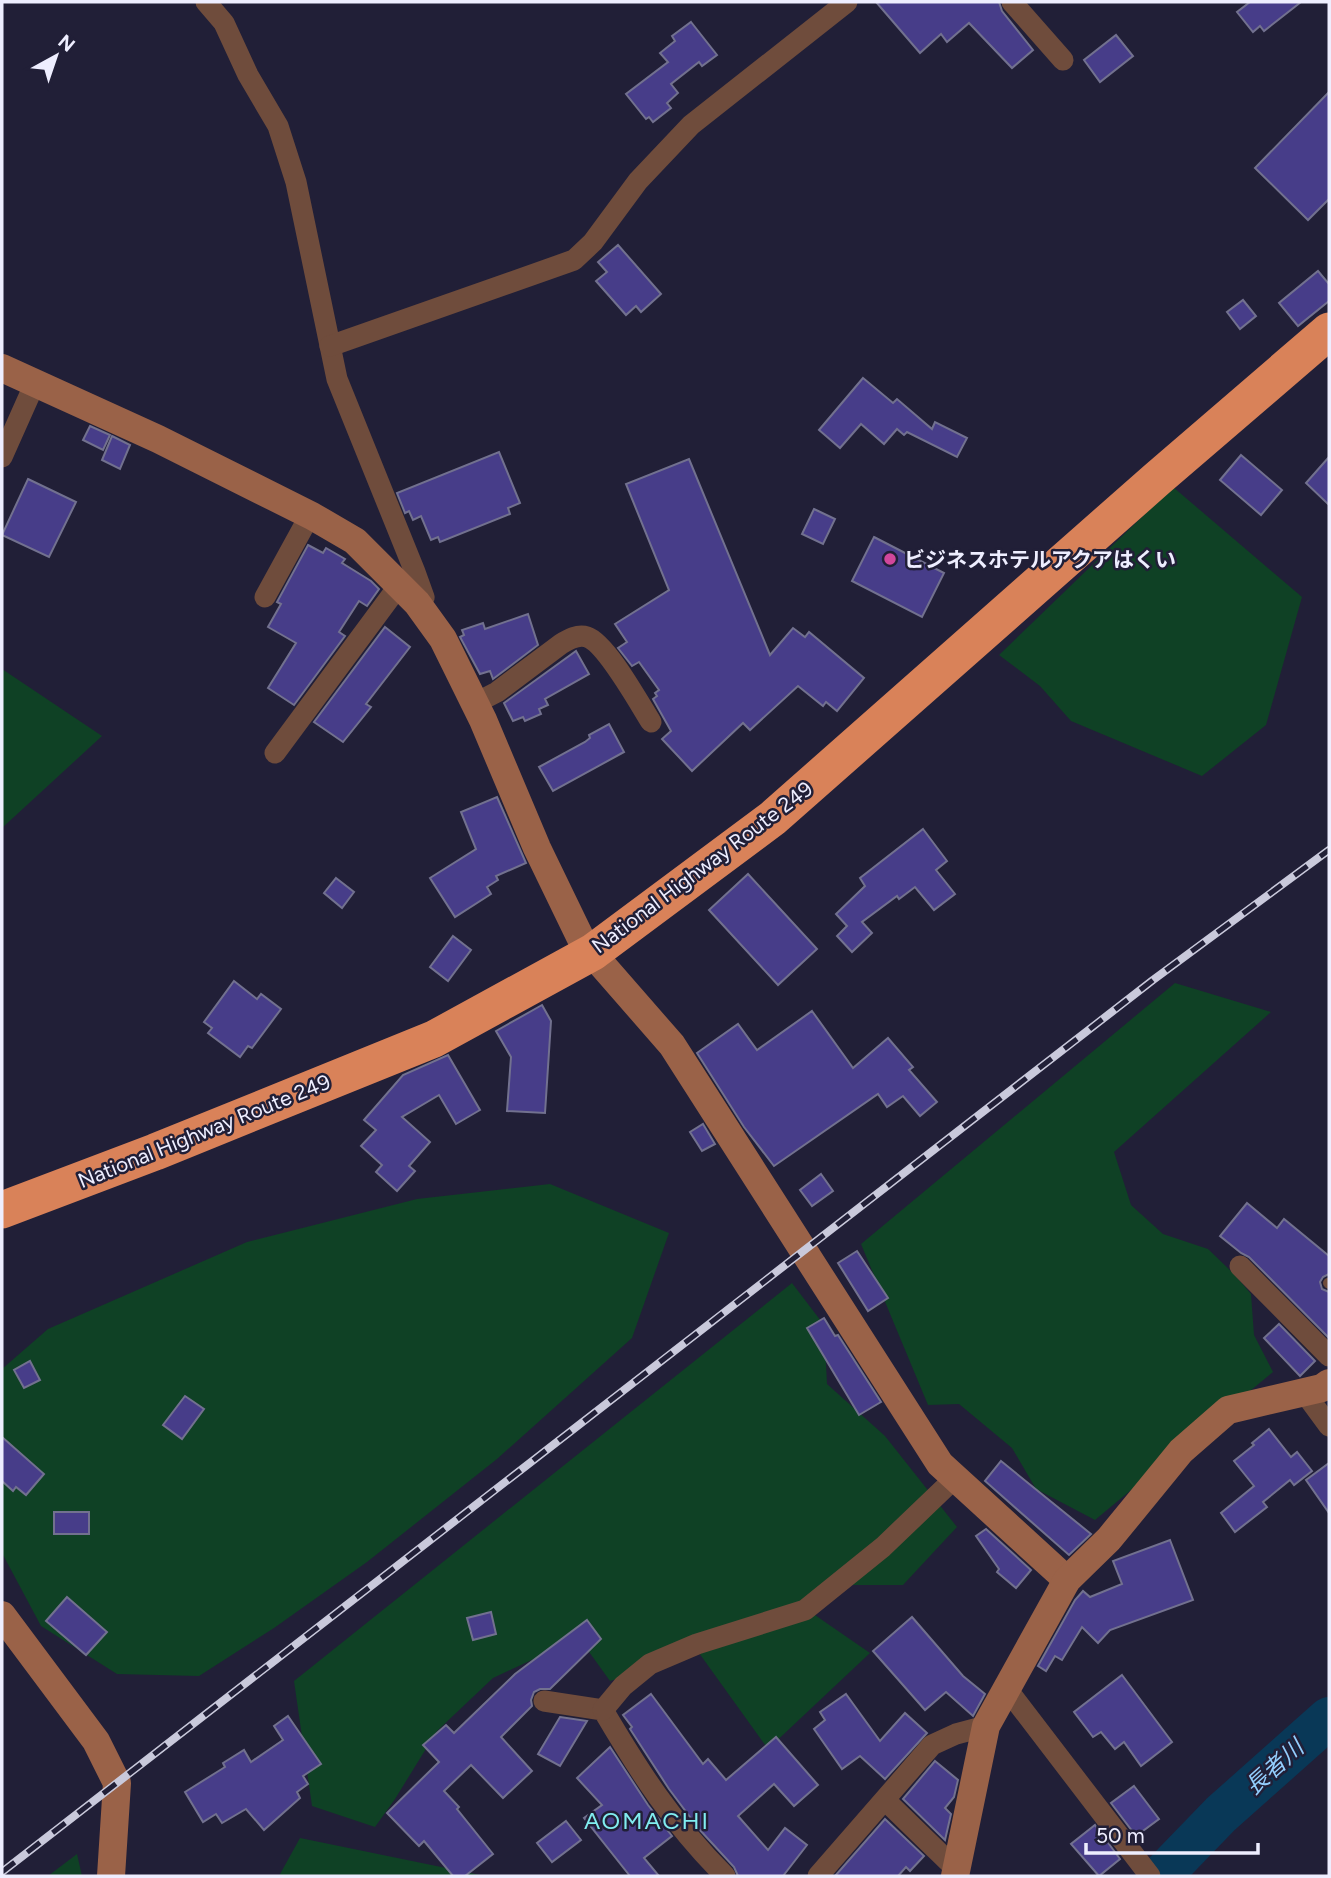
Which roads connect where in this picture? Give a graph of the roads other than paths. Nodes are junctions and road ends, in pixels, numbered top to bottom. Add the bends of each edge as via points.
1 (206, 2) edge
2 (847, 2) edge
3 (1012, 2) edge
4 (1063, 61) dead end
5 (1329, 331) edge
6 (330, 346) junction
7 (2, 368) edge
8 (35, 383) junction
9 (2, 457) edge
10 (310, 514) junction
11 (408, 594) junction
12 (265, 597) dead end
13 (474, 704) junction
14 (651, 722) dead end
15 (275, 753) dead end
16 (593, 952) junction
17 (2, 1210) edge
18 (1240, 1266) dead end
19 (1329, 1356) edge
20 (1317, 1388) edge
21 (1329, 1426) edge
22 (955, 1478) junction
23 (1068, 1580) junction
24 (2, 1615) edge
25 (1007, 1689) junction
26 (544, 1701) dead end
27 (603, 1710) junction
28 (986, 1726) junction
29 (885, 1800) junction
30 (1144, 1868) edge
31 (956, 1873) edge
32 (111, 1876) edge
33 (725, 1876) edge
34 (818, 1876) edge

1 - 6 street via 224,23 278,127 296,182
2 - 6 street via 691,125 574,260
3 - 4 street
5 - 16 highway, National Highway Route 249 via 773,818
6 - 11 street via 337,379 424,597
7 - 8 street
8 - 9 street
8 - 10 street
10 - 11 street via 355,541
10 - 12 street
11 - 13 street via 443,639
11 - 15 street
13 - 14 street via 561,644 585,636 602,646
13 - 16 street via 537,848 583,943
16 - 17 highway, National Highway Route 249 via 435,1039
16 - 22 street via 672,1045 916,1429
18 - 19 street
20 - 21 street
20 - 23 street via 1228,1410 1181,1451 1109,1539
22 - 23 street
22 - 27 street via 883,1547 805,1610 650,1664 622,1686
23 - 25 street
24 - 32 street via 96,1741 117,1783
25 - 28 street
25 - 30 street
26 - 27 street
27 - 33 street via 670,1816
28 - 29 street via 932,1745
28 - 31 street
29 - 31 street
29 - 34 street

